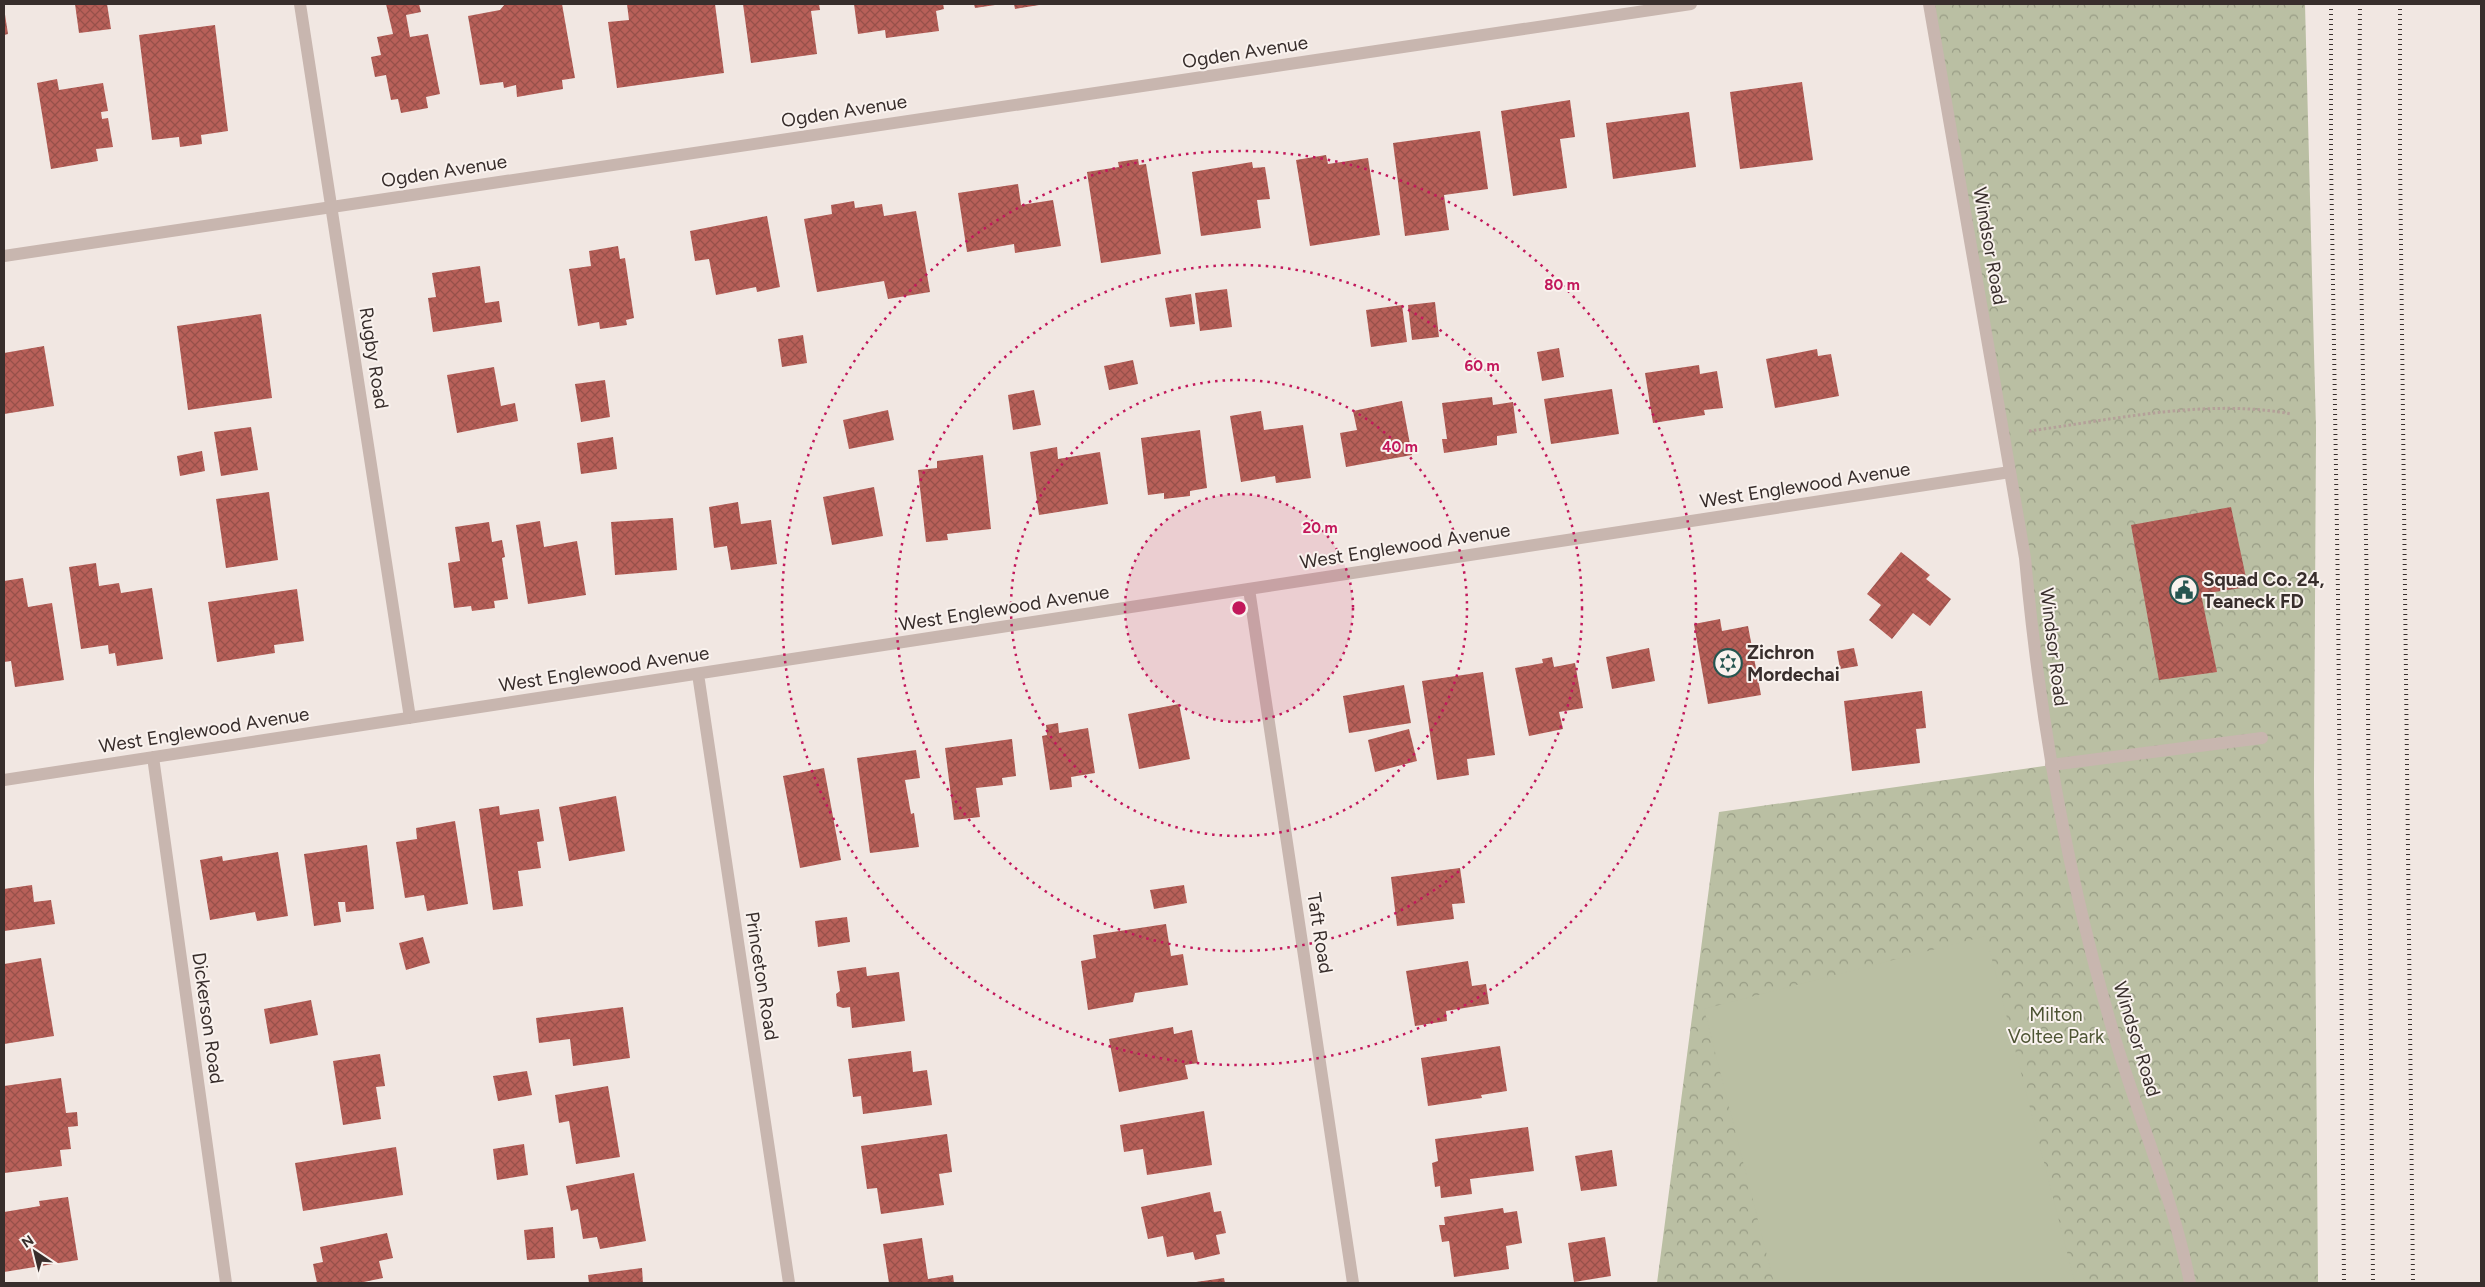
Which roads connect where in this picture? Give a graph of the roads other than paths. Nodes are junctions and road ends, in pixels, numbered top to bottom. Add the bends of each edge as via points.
1 (300, 4) edge
2 (1691, 4) edge
3 (1930, 4) edge
4 (331, 207) junction
5 (4, 256) edge
6 (2010, 472) junction
7 (1249, 589) junction
8 (698, 674) junction
9 (410, 718) junction
10 (2262, 738) dead end
11 (153, 757) junction
12 (2051, 765) junction
13 (4, 780) edge
14 (226, 1283) edge
15 (789, 1283) edge
16 (1353, 1283) edge
17 (2190, 1283) edge

1 - 4 street, Rugby Road
2 - 4 street, Ogden Avenue
3 - 6 street, Windsor Road
4 - 5 street, Ogden Avenue
4 - 9 street, Rugby Road
6 - 7 street, West Englewood Avenue
6 - 12 street, Windsor Road via 2025,558
7 - 8 street, West Englewood Avenue
7 - 16 street, Taft Road
8 - 9 street, West Englewood Avenue
8 - 15 street, Princeton Road
9 - 11 street, West Englewood Avenue
10 - 12 street
11 - 13 street, West Englewood Avenue
11 - 14 street, Dickerson Road
12 - 17 street, Windsor Road via 2076,893 2117,1044 2157,1166

